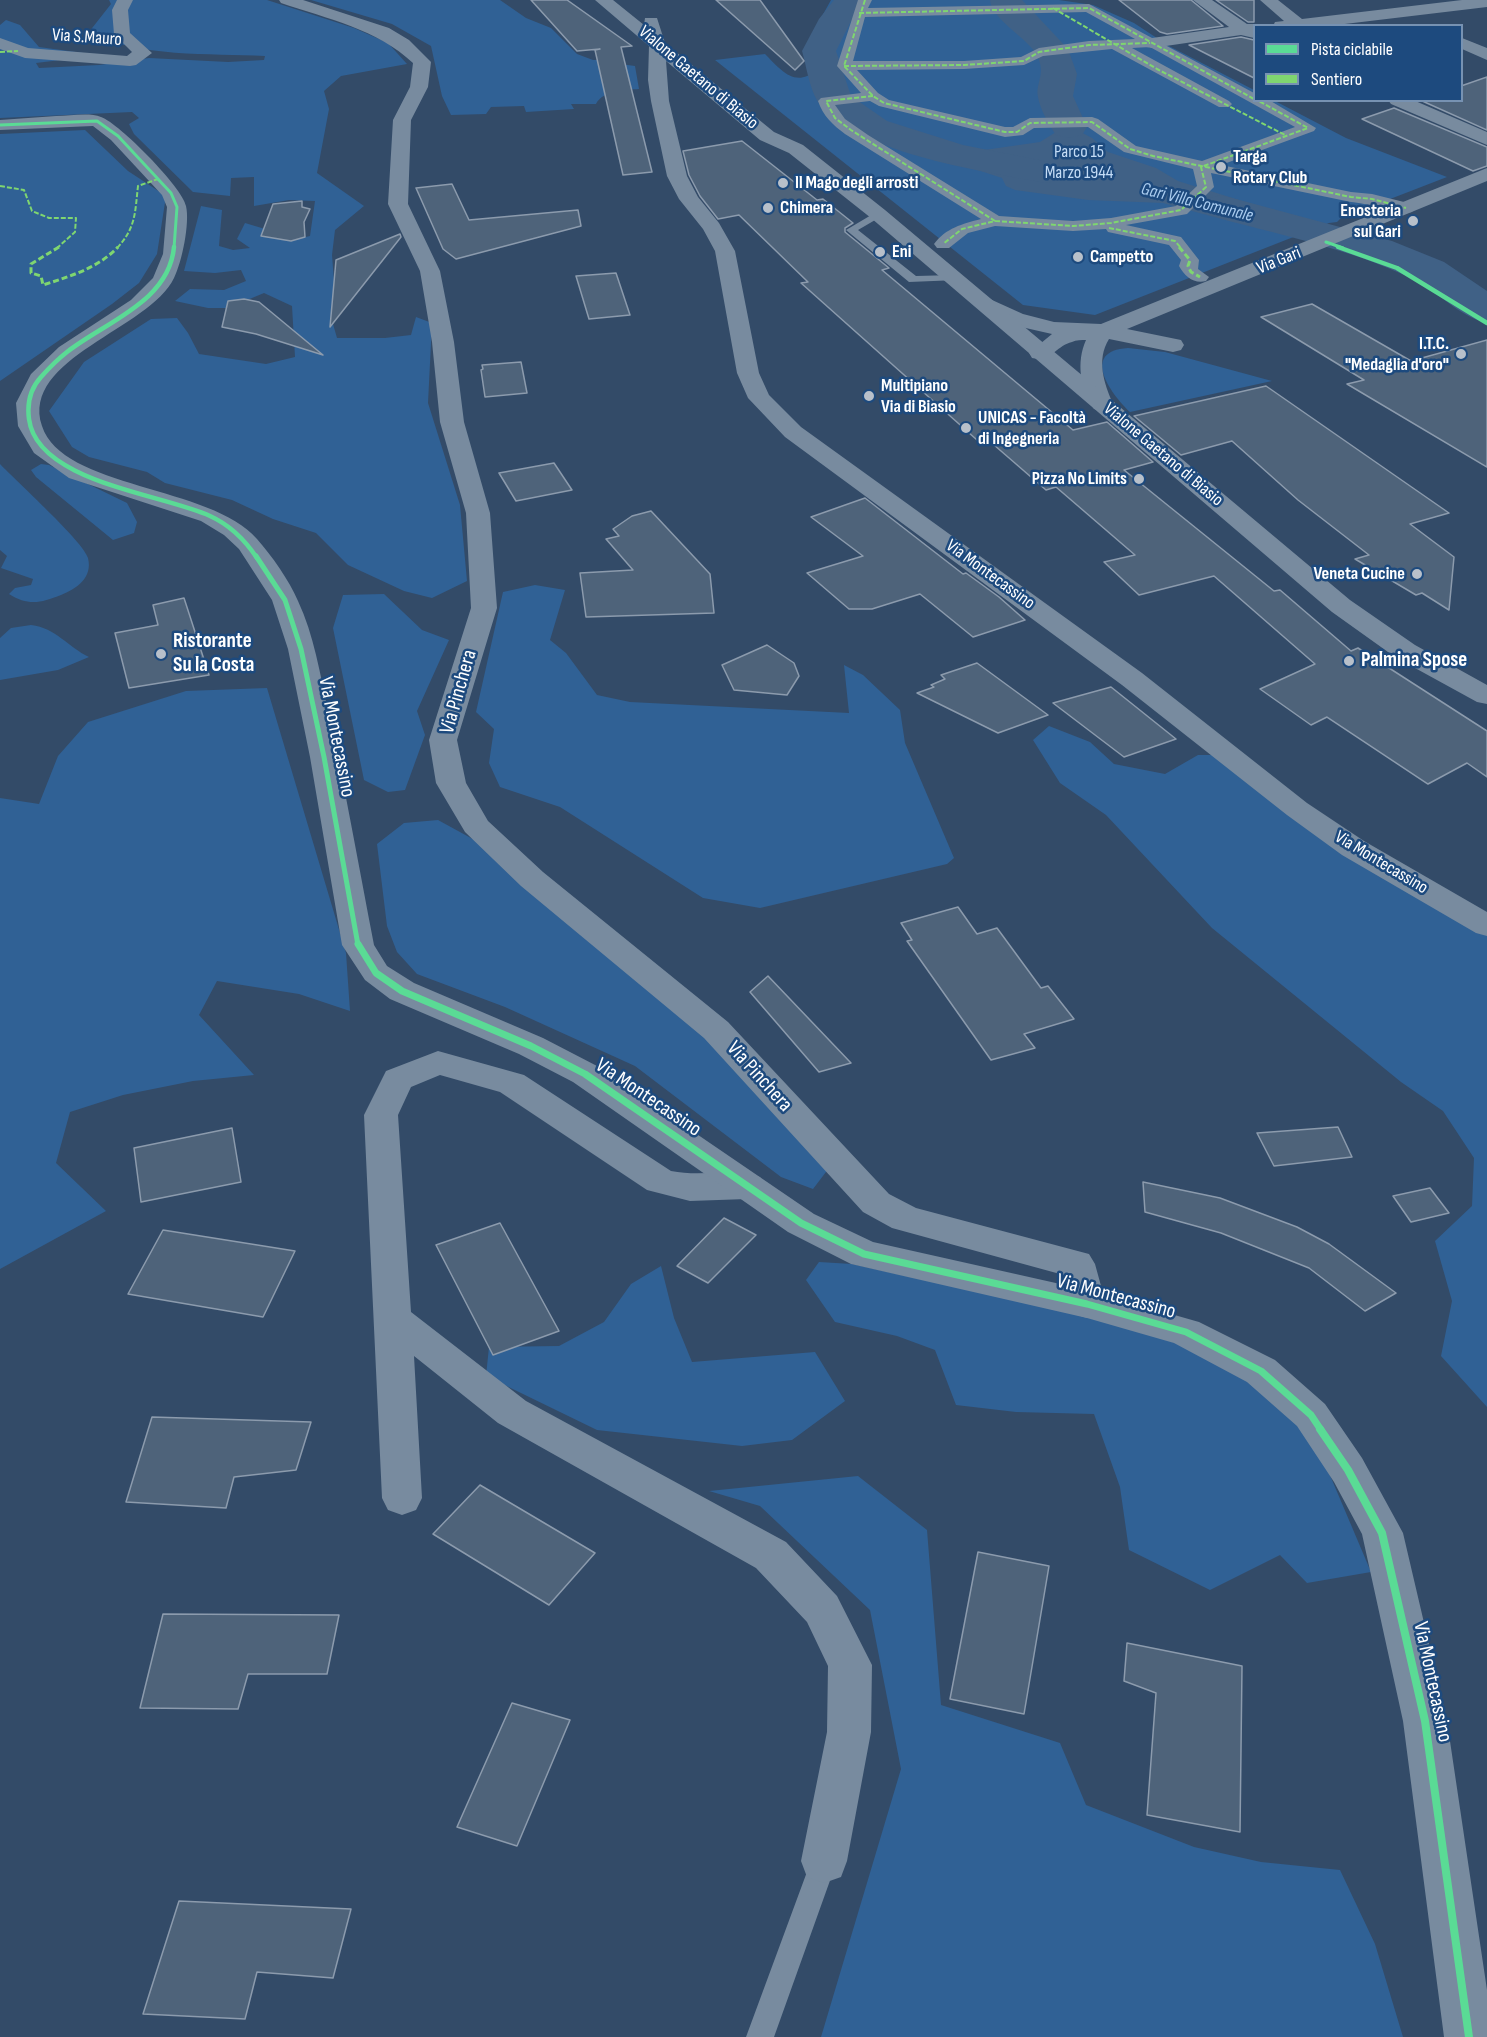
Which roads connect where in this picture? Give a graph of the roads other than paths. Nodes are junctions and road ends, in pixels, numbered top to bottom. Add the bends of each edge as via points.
1 (125, 0) edge
2 (287, 0) edge
3 (603, 0) edge
4 (624, 0) edge
5 (1201, 0) edge
6 (1268, 0) edge
7 (1487, 2) edge
8 (969, 5) edge
9 (862, 7) edge
10 (1053, 9) junction
11 (1408, 11) junction
12 (651, 22) junction
13 (1288, 24) edge
14 (1298, 24) edge
15 (1429, 24) edge
16 (1251, 31) edge
17 (0, 43) edge
18 (1152, 43) junction
19 (1112, 44) junction
20 (1463, 44) edge
21 (661, 52) junction
22 (694, 54) junction
23 (1487, 55) edge
24 (844, 66) junction
25 (711, 68) dead end
26 (873, 96) junction
27 (675, 97) junction
28 (724, 98) junction
29 (1253, 98) edge
30 (1260, 102) edge
31 (1402, 102) edge
32 (781, 124) dead end
33 (0, 125) edge
34 (1285, 135) junction
35 (1487, 139) edge
36 (796, 149) junction
37 (1201, 167) junction
38 (1487, 174) edge
39 (1406, 208) junction
40 (995, 220) junction
41 (1073, 226) junction
42 (943, 244) dead end
43 (1200, 277) dead end
44 (981, 301) junction
45 (1101, 334) junction
46 (1173, 345) dead end
47 (1040, 353) junction
48 (1102, 404) junction
49 (1487, 696) edge
50 (1487, 926) edge
51 (747, 1186) junction
52 (1087, 1304) junction
53 (393, 1319) junction
54 (402, 1498) dead end
55 (824, 1861) joint
56 (760, 2037) edge
57 (1469, 2037) edge

1 - 17 street, Via S.Mauro via 120,10 122,34 143,54 130,60 25,53
2 - 52 street, Via Pinchera via 383,32 422,62 419,87 402,120 398,204 430,272 452,422 478,513 484,608 443,740 451,783 476,826 532,879 717,1030 876,1203 905,1219 1076,1264
3 - 21 street, Vialone Gaetano di Biasio
4 - 12 street, Vialone Gaetano di Biasio
5 - 16 street
6 - 13 street
7 - 11 street
8 - 9 street via 916,10
8 - 10 street
9 - 24 street
10 - 18 street via 1089,8
10 - 19 street
11 - 14 street
11 - 15 street
12 - 21 street, Via Montecassino
12 - 22 street, Vialone Gaetano di Biasio
16 - 18 street
18 - 19 street
18 - 29 street
19 - 24 street via 1039,52 1024,60 964,65
19 - 34 street
20 - 23 street
21 - 22 street
21 - 27 street, Via Montecassino via 657,80
21 - 28 street, Vialone Gaetano di Biasio
22 - 25 street, Vialone Gaetano di Biasio
24 - 26 street
26 - 37 street via 884,103 1005,132 1017,132 1030,123 1092,122 1130,149
26 - 40 street via 825,101 827,110 862,138
27 - 28 street
27 - 50 street, Via Montecassino via 677,176 725,251 748,373 759,398 775,416 1132,679 1297,809 1353,848
28 - 36 street, Vialone Gaetano di Biasio via 767,136
30 - 34 street via 1308,128
31 - 35 street
32 - 36 street, Vialone Gaetano di Biasio via 790,131
33 - 51 street, Via Montecassino via 97,121 118,136 171,193 177,207 173,254 163,280 139,305 67,352 39,379 27,403 30,426 42,448 78,473 173,502 233,530 248,544 285,600 302,649 358,945 376,973 402,991 531,1046 585,1074
34 - 37 street
36 - 44 street, Vialone Gaetano di Biasio
37 - 39 street
37 - 41 street via 1206,187 1181,210
38 - 39 street, Via Gari
39 - 45 street, Via Gari
40 - 41 street
40 - 42 street via 962,229
41 - 43 street via 1122,229 1175,241 1190,260 1191,272
44 - 45 street, Via Gari via 1016,319
44 - 47 street, Vialone Gaetano di Biasio
45 - 46 street
45 - 47 street, Via Gari via 1075,348
45 - 48 street via 1089,370
47 - 48 street, Vialone Gaetano di Biasio
48 - 49 street, Vialone Gaetano di Biasio via 1341,606 1405,651
51 - 52 street, Via Montecassino via 801,1223 864,1254
51 - 53 street via 690,1188 660,1181 512,1083 438,1063 398,1079 381,1115
52 - 57 street, Via Montecassino via 1186,1332 1261,1371 1311,1415 1348,1470 1382,1533 1425,1720
53 - 54 street
53 - 55 street via 512,1412 771,1555 822,1609 850,1665 849,1732
55 - 56 lane

